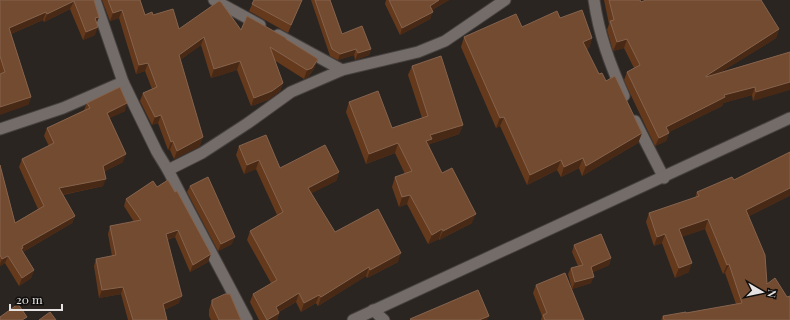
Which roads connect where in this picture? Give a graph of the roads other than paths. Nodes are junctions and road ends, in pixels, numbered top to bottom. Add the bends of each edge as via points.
1 (95, 0) edge
2 (214, 0) edge
3 (505, 0) edge
4 (594, 0) edge
5 (342, 70) junction
6 (123, 82) junction
7 (790, 118) edge
8 (0, 129) edge
9 (168, 170) junction
10 (664, 178) junction
11 (373, 310) junction
12 (247, 320) edge
13 (353, 320) edge
14 (384, 320) edge

1 - 6 street
2 - 5 street
3 - 5 street via 445,41 418,52
4 - 10 street via 606,55
5 - 9 street via 291,92 202,153
6 - 8 street via 63,108
6 - 9 street
7 - 10 street
9 - 12 street
10 - 11 street
11 - 13 street
11 - 14 street

